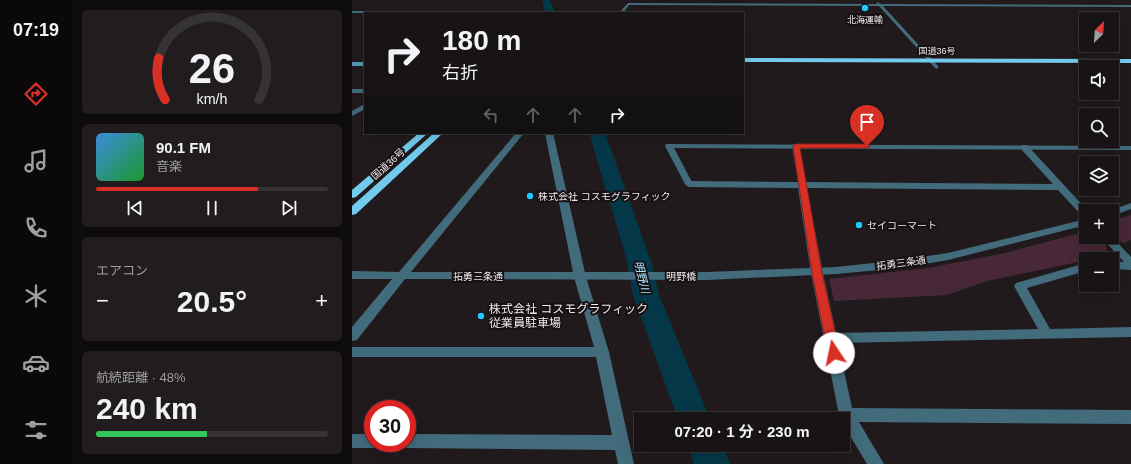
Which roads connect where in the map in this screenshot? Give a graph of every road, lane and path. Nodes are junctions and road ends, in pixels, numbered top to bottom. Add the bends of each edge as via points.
1 (876, 0) edge
2 (880, 5) junction
3 (1131, 6) edge
4 (352, 12) edge
5 (364, 12) edge
6 (622, 12) edge
7 (352, 60) edge
8 (364, 60) edge
9 (744, 60) edge
10 (1131, 61) edge
11 (352, 64) edge
12 (364, 64) edge
13 (934, 64) junction
14 (744, 66) edge
15 (1131, 66) edge
16 (352, 91) edge
17 (364, 91) edge
18 (364, 107) edge
19 (352, 114) edge
20 (423, 134) edge
21 (438, 134) edge
22 (519, 134) edge
23 (549, 134) edge
24 (796, 146) junction
25 (1024, 148) junction
26 (1131, 148) edge
27 (802, 185) junction
28 (1060, 187) junction
29 (352, 195) edge
30 (1131, 206) edge
31 (1079, 207) edge
32 (1119, 210) edge
33 (352, 212) edge
34 (1079, 224) edge
35 (1113, 244) edge
36 (1131, 263) edge
37 (1119, 265) edge
38 (1131, 266) edge
39 (1079, 268) edge
40 (817, 273) junction
41 (352, 275) edge
42 (401, 275) junction
43 (603, 276) joint
44 (711, 276) joint
45 (580, 277) junction
46 (1131, 332) edge
47 (1047, 334) junction
48 (352, 336) edge
49 (831, 338) junction
50 (352, 352) edge
51 (602, 352) junction
52 (845, 412) edge
53 (850, 415) edge
54 (1131, 417) edge
55 (850, 422) edge
56 (352, 441) edge
57 (364, 441) edge
58 (416, 441) edge
59 (622, 443) junction
60 (626, 464) edge
61 (876, 464) edge

1 - 2 street
2 - 3 street
2 - 6 street via 628,4
2 - 13 street
4 - 5 street
7 - 8 main road
9 - 13 highway, 国道36号
10 - 13 highway, 国道36号
11 - 12 main road
13 - 14 highway, 国道36号
13 - 15 highway, 国道36号
16 - 17 street
18 - 19 street
20 - 29 highway, 国道36号
21 - 33 highway, 国道36号
22 - 42 street
23 - 45 street via 562,203
24 - 25 street
24 - 27 street
24 - 27 street via 669,146 689,184
25 - 26 street
25 - 28 street
27 - 28 street
27 - 40 street
28 - 31 street
30 - 32 street
34 - 40 street, 拓勇三条通 via 981,250 903,264
35 - 36 street
37 - 38 street
39 - 47 street via 1020,286
40 - 44 street, 拓勇三条通
40 - 49 street
41 - 42 street, 拓勇三条通
42 - 45 street, 拓勇三条通
42 - 48 street
43 - 44 street, 明野橋
43 - 45 street, 拓勇三条通
45 - 51 street
46 - 47 street
47 - 49 street
49 - 52 street
50 - 51 street
51 - 59 street
53 - 54 street
55 - 61 street
56 - 57 street
58 - 59 street
59 - 60 street

